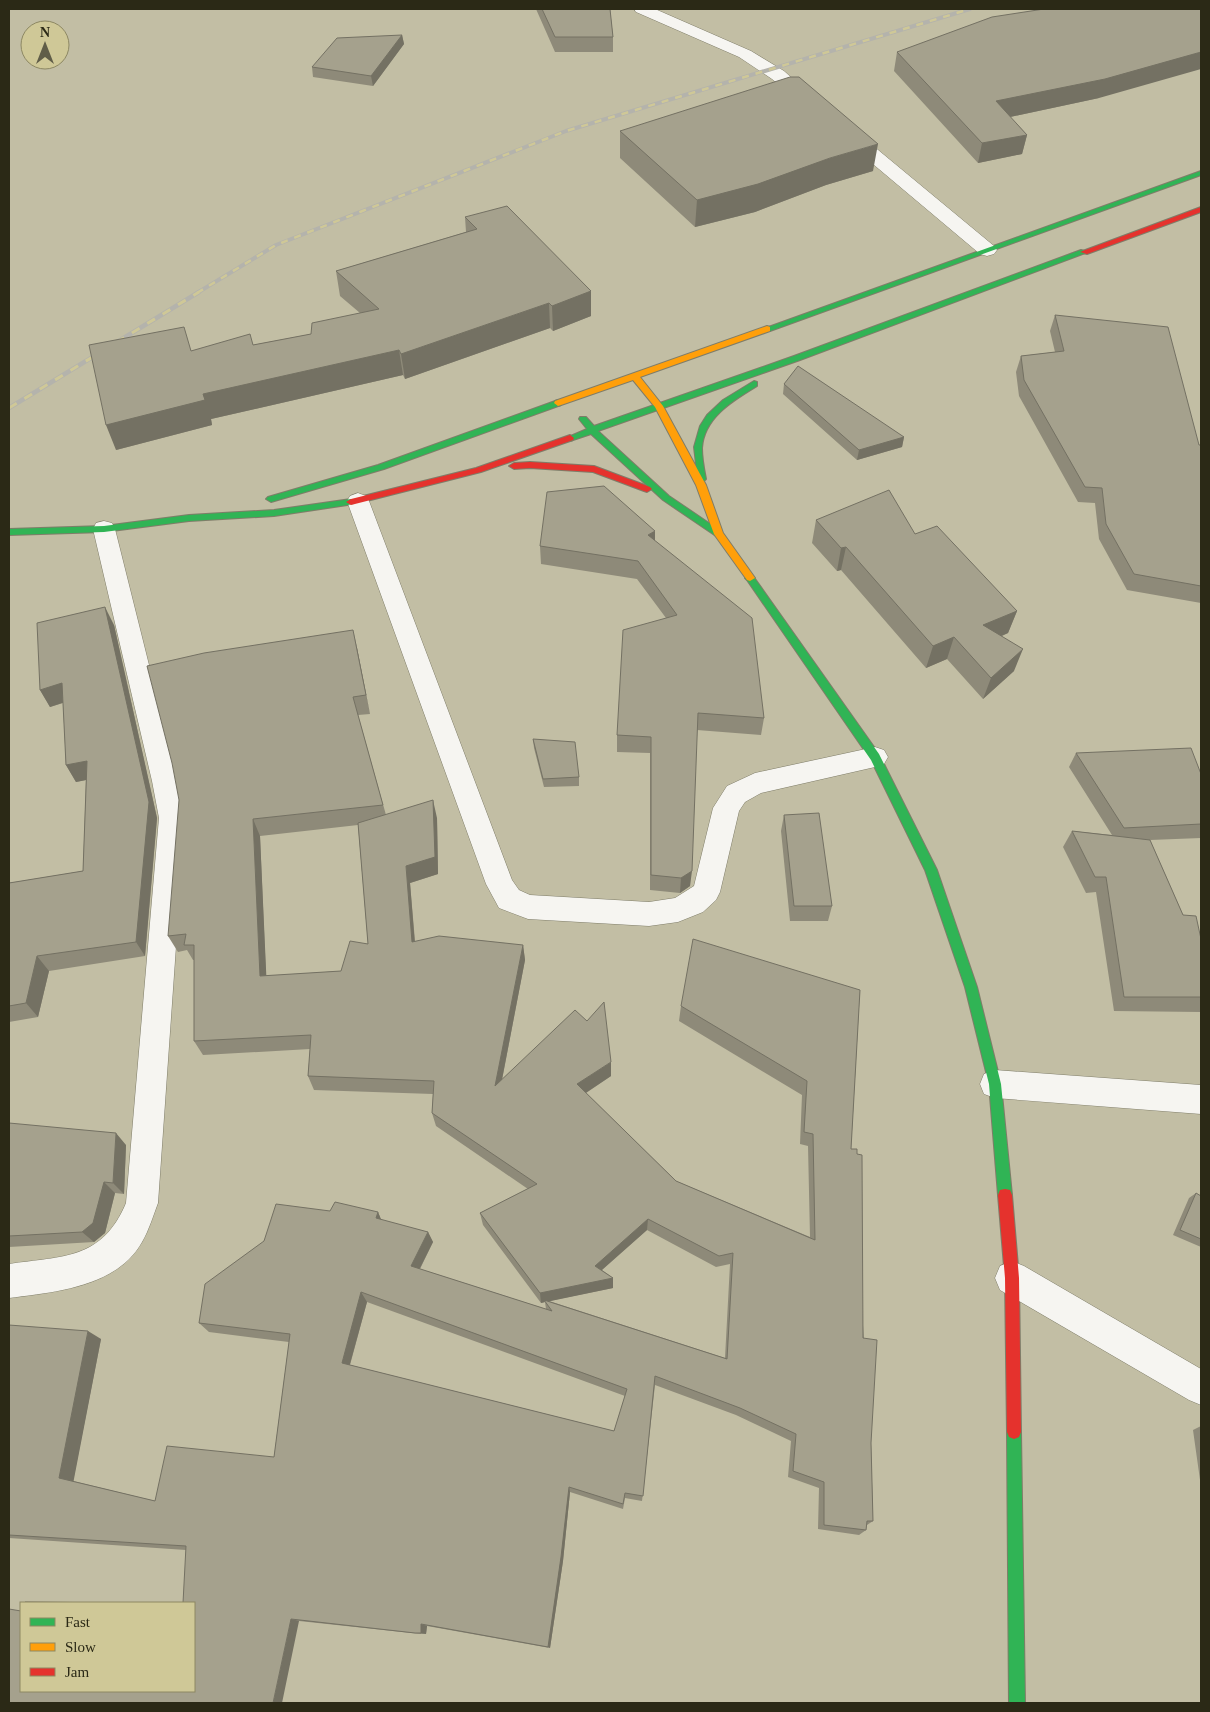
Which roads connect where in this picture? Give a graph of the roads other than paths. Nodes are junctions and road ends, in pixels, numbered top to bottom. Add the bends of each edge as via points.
1 (642, 9) edge
2 (823, 112) edge
3 (838, 125) edge
4 (1201, 173) edge
5 (1199, 212) edge
6 (987, 250) junction
7 (797, 358) junction
8 (635, 377) junction
9 (567, 401) junction
10 (659, 406) junction
11 (593, 431) junction
12 (478, 470) junction
13 (701, 485) junction
14 (666, 498) junction
15 (358, 501) junction
16 (189, 518) junction
17 (104, 528) junction
18 (9, 532) edge
19 (719, 534) junction
20 (876, 757) junction
21 (994, 1084) junction
22 (1201, 1100) edge
23 (1012, 1278) junction
24 (9, 1281) edge
25 (1201, 1388) edge
26 (1017, 1703) edge

1 - 2 street via 745,54 778,75
3 - 6 street
4 - 6 main road
5 - 7 main road
6 - 8 main road
7 - 10 main road
7 - 13 main road via 727,400 706,422 698,442
8 - 9 main road
8 - 10 main road
9 - 11 main road
9 - 16 main road via 381,467 261,502
10 - 11 main road
10 - 13 main road
11 - 12 main road
11 - 14 main road
12 - 14 main road via 530,465 594,469
12 - 15 main road
13 - 19 main road
14 - 19 main road
15 - 16 main road via 274,513
15 - 20 street via 500,884 509,899 528,907 648,914 678,910 706,892 726,808 736,794 755,784
16 - 17 main road
17 - 18 main road
17 - 24 street via 172,818 142,1203 130,1232 109,1255 79,1270
19 - 20 main road
20 - 21 main road via 931,870 971,987
21 - 22 street
21 - 23 main road
23 - 25 street
23 - 26 main road

